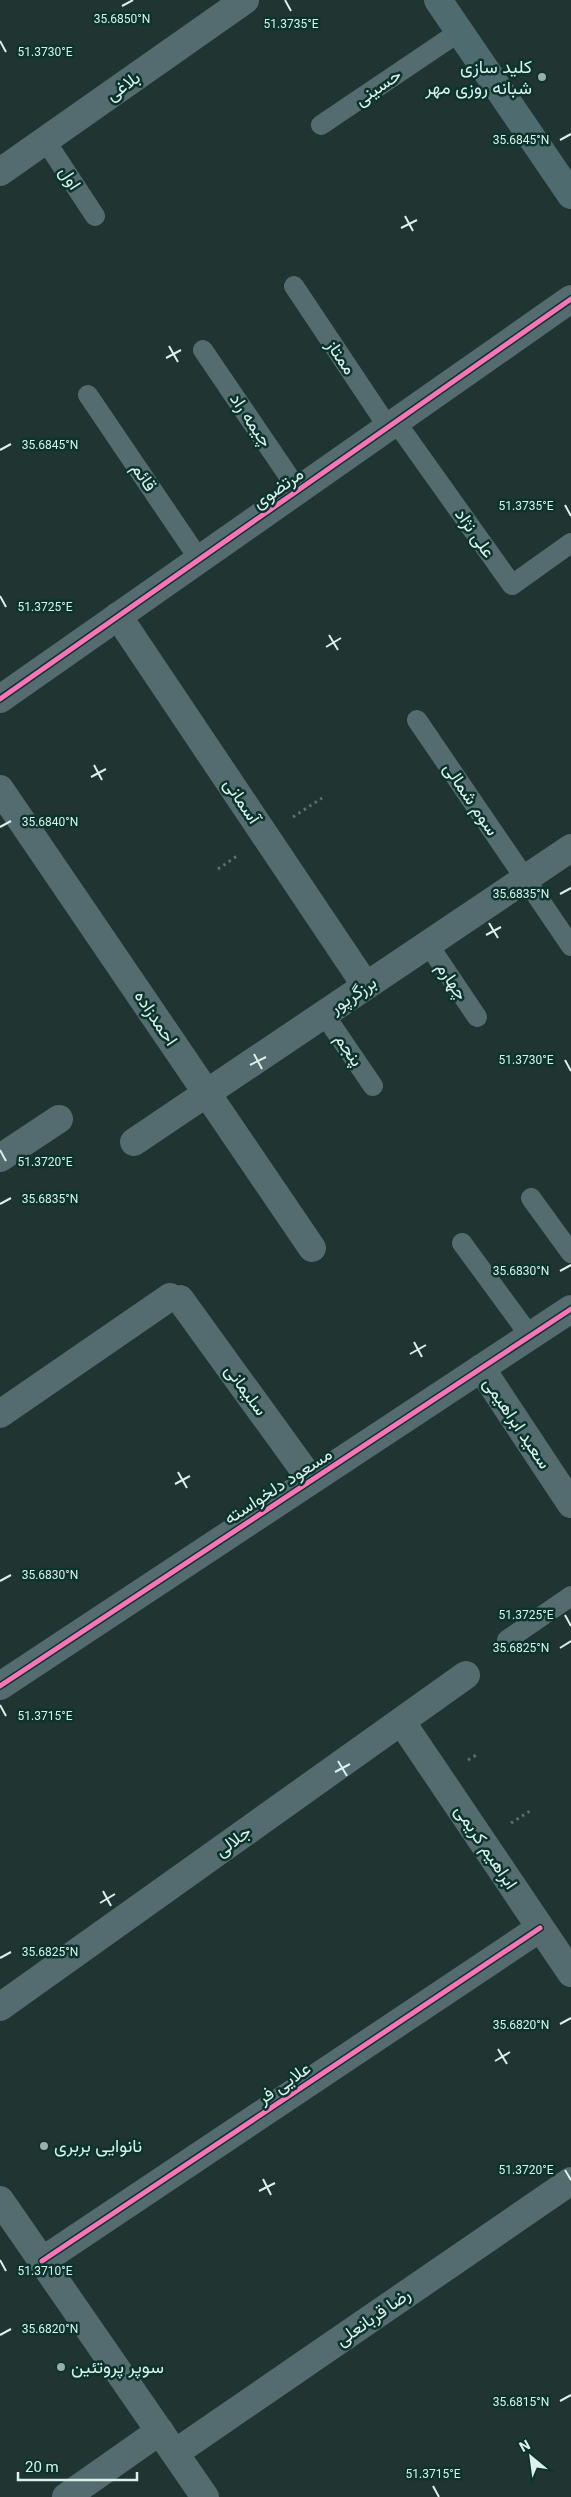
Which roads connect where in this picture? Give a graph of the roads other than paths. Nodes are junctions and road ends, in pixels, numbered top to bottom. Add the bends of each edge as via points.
1 (245, 0) edge
2 (438, 0) edge
3 (459, 32) junction
4 (321, 125) dead end
5 (45, 140) junction
6 (3, 164) edge
7 (571, 195) edge
8 (95, 216) dead end
9 (294, 286) dead end
10 (571, 298) edge
11 (203, 350) dead end
12 (88, 395) dead end
13 (392, 424) junction
14 (298, 490) junction
15 (571, 543) edge
16 (199, 560) junction
17 (118, 616) junction
18 (0, 699) edge
19 (417, 720) dead end
20 (0, 789) edge
21 (571, 848) edge
22 (526, 879) junction
23 (428, 944) junction
24 (571, 946) edge
25 (366, 986) junction
26 (324, 1014) junction
27 (477, 1017) dead end
28 (373, 1086) dead end
29 (207, 1093) junction
30 (59, 1119) dead end
31 (134, 1142) dead end
32 (0, 1158) edge
33 (531, 1198) dead end
34 (462, 1243) dead end
35 (312, 1248) dead end
36 (571, 1253) edge
37 (571, 1309) edge
38 (530, 1336) junction
39 (480, 1368) junction
40 (0, 1414) edge
41 (311, 1480) junction
42 (571, 1504) edge
43 (571, 1596) edge
44 (506, 1640) dead end
45 (466, 1675) dead end
46 (0, 1686) edge
47 (401, 1721) junction
48 (540, 1928) junction
49 (571, 1973) edge
50 (0, 2007) edge
51 (571, 2181) edge
52 (0, 2200) edge
53 (42, 2261) junction
54 (160, 2431) junction
55 (175, 2454) junction
56 (66, 2497) edge
57 (205, 2497) edge

1 - 5 street, بلاغی
2 - 3 main road
3 - 4 lane, حسینی
3 - 7 main road
5 - 6 street, بلاغی
5 - 8 lane, اول
9 - 13 lane, ممتاز
10 - 13 street, مرتضوی
11 - 14 lane, چیمه راد
12 - 16 lane, قائم
13 - 14 street, مرتضوی
13 - 15 lane, علی نژاد via 512,585
14 - 16 street, مرتضوی
16 - 17 street, مرتضوی
17 - 18 street, مرتضوی
17 - 25 street, آسمانی
19 - 22 lane, سوم شمالی
20 - 29 street, احمدزاده
21 - 22 street, برزگرپور
22 - 23 street, برزگرپور
22 - 24 lane, سوم شمالی
23 - 25 street, برزگرپور
23 - 27 lane, چهارم
25 - 26 street, برزگرپور
26 - 28 lane, پنجم
26 - 29 street, برزگرپور
29 - 31 street, برزگرپور
29 - 35 street, احمدزاده
30 - 32 street
33 - 36 lane
34 - 38 lane
37 - 38 street, مسعود دلخواسته
38 - 39 street, مسعود دلخواسته
39 - 41 street, مسعود دلخواسته
39 - 42 street, سعید ابراهیمی
40 - 41 street, سلیمانی via 175,1298
41 - 46 street, مسعود دلخواسته
43 - 44 lane
45 - 47 street, جلالی
47 - 48 street, ابراهیم کریمی
47 - 50 street, جلالی
48 - 49 street, ابراهیم کریمی
48 - 53 street, علایی فر
51 - 55 street, رضا قربانعلی
52 - 53 street
53 - 54 street
54 - 55 street
54 - 56 street
55 - 57 street

